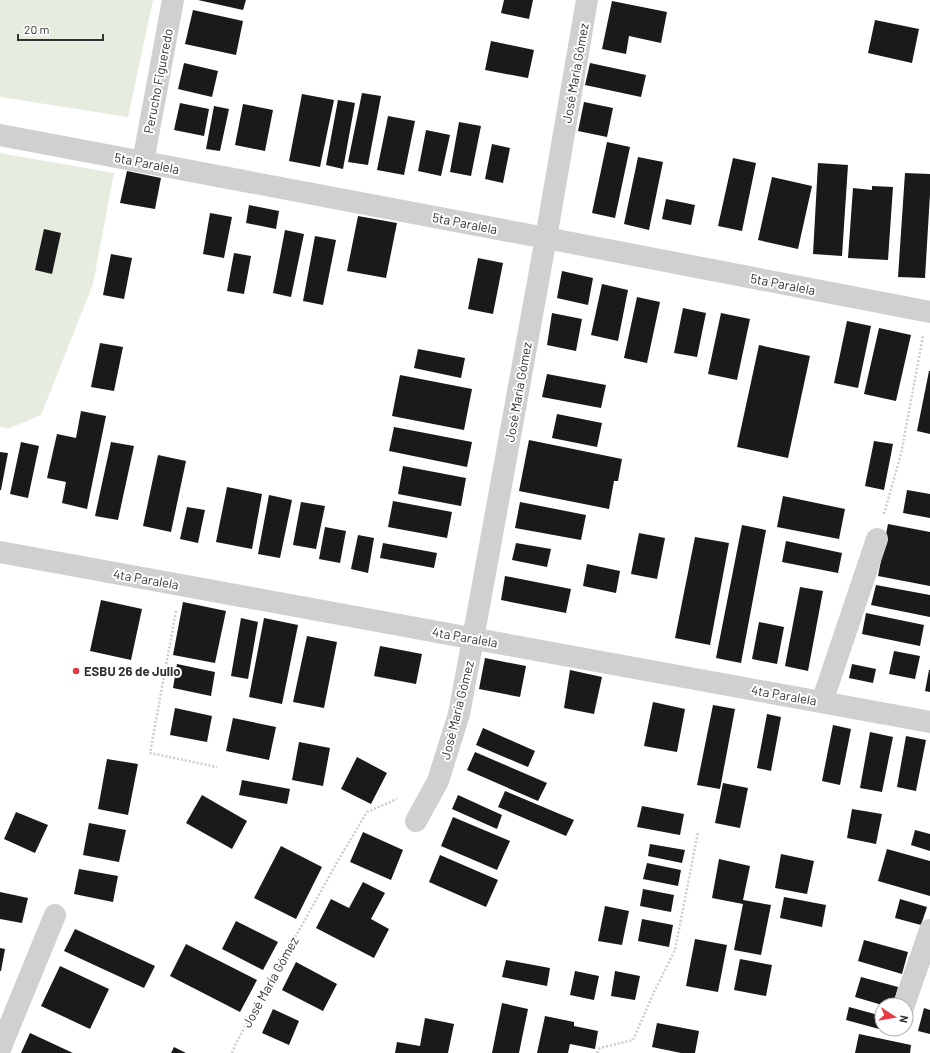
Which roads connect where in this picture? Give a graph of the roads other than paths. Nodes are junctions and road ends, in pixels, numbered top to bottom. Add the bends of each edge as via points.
1 (173, 0) edge
2 (587, 0) edge
3 (0, 135) edge
4 (143, 162) junction
5 (546, 238) junction
6 (929, 312) edge
7 (877, 539) road end
8 (0, 552) edge
9 (474, 639) junction
10 (822, 702) junction
11 (930, 722) edge
12 (416, 820) dead end
13 (55, 915) dead end
14 (930, 930) edge
15 (907, 997) edge
16 (0, 1049) edge

1 - 4 street, Perucho Figueredo
2 - 5 street, José María Gómez
3 - 4 street, 5ta Paralela
4 - 5 street, 5ta Paralela
5 - 6 street, 5ta Paralela
5 - 9 street, José María Gómez
7 - 10 street
8 - 9 street, 4ta Paralela
9 - 10 street, 4ta Paralela
9 - 12 street, José María Gómez via 459,714 438,781
10 - 11 street, 4ta Paralela
13 - 16 street
14 - 15 street

